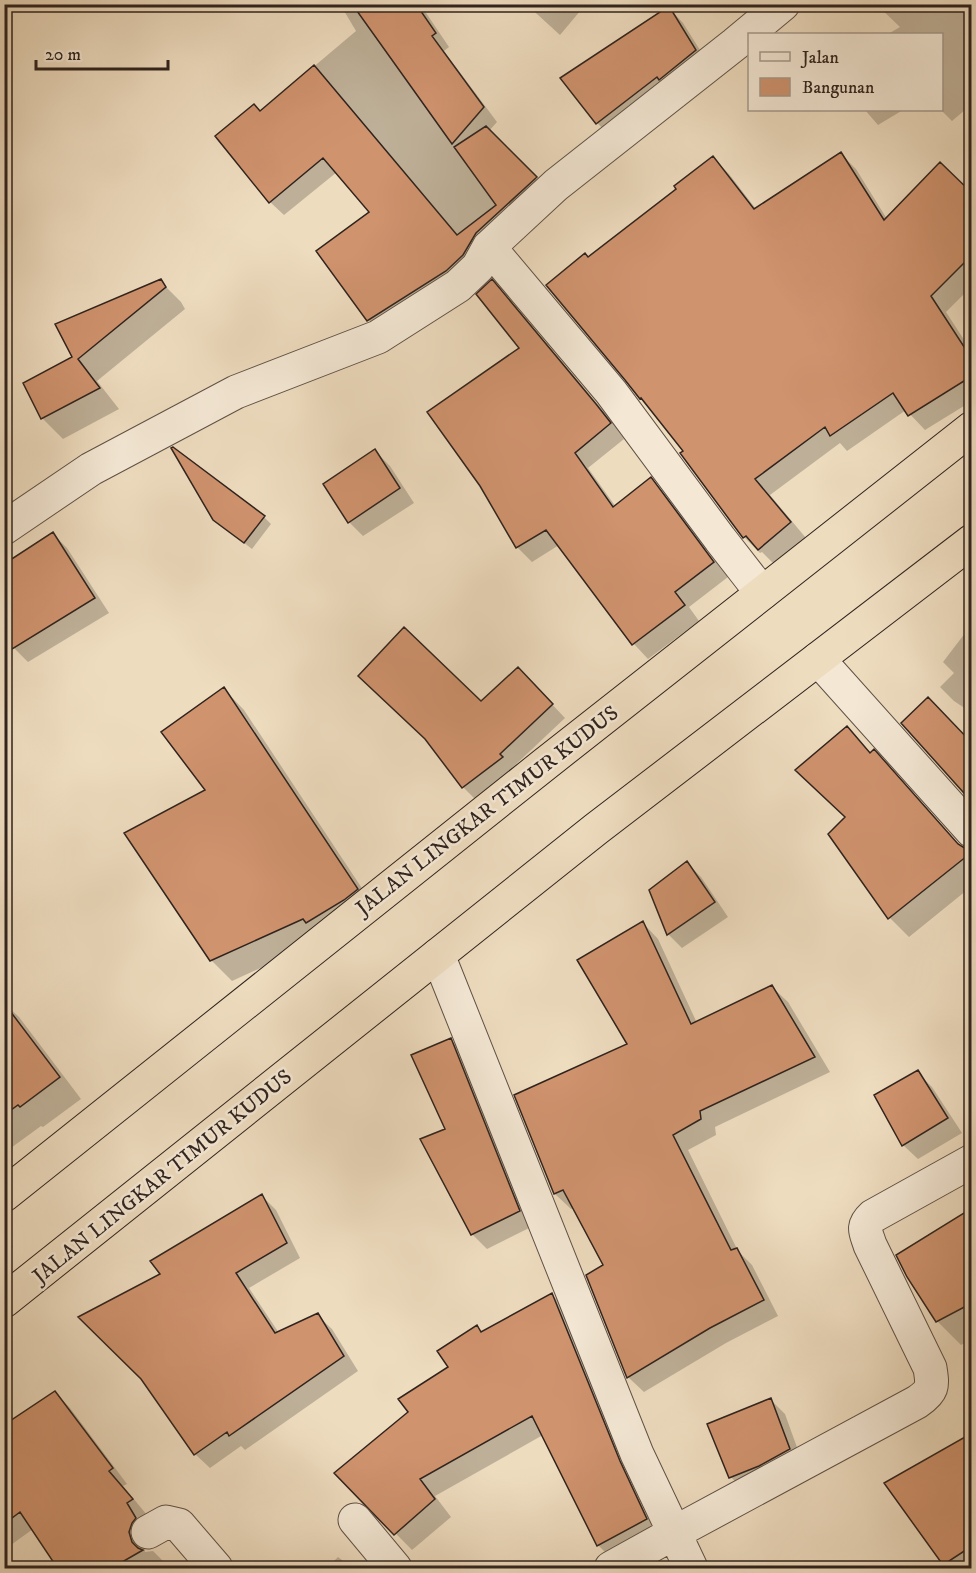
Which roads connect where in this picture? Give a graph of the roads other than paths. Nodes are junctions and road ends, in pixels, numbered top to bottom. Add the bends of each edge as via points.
1 (783, 4) edge
2 (748, 33) edge
3 (748, 33) edge
4 (489, 247) junction
5 (972, 428) edge
6 (4, 528) edge
7 (972, 541) edge
8 (762, 593) junction
9 (818, 659) junction
10 (972, 831) edge
11 (438, 955) junction
12 (972, 1161) edge
13 (4, 1195) edge
14 (4, 1301) edge
15 (355, 1520) dead end
16 (148, 1532) dead end
17 (674, 1533) junction
18 (216, 1569) edge
19 (395, 1569) edge
20 (611, 1569) edge
21 (691, 1569) edge

1 - 3 street
2 - 4 street via 556,185
4 - 6 street via 478,267 459,286 378,337 236,392 91,469
4 - 8 street via 611,392
5 - 8 highway, JALAN LINGKAR TIMUR KUDUS
7 - 9 highway, JALAN LINGKAR TIMUR KUDUS
8 - 13 highway, JALAN LINGKAR TIMUR KUDUS
9 - 10 street
9 - 11 highway, JALAN LINGKAR TIMUR KUDUS
11 - 14 highway, JALAN LINGKAR TIMUR KUDUS
11 - 17 street via 637,1454
12 - 17 street via 873,1216 865,1225 870,1245 930,1368 931,1390 896,1414
15 - 19 street
16 - 18 street via 166,1522 179,1525
17 - 20 street
17 - 21 street

